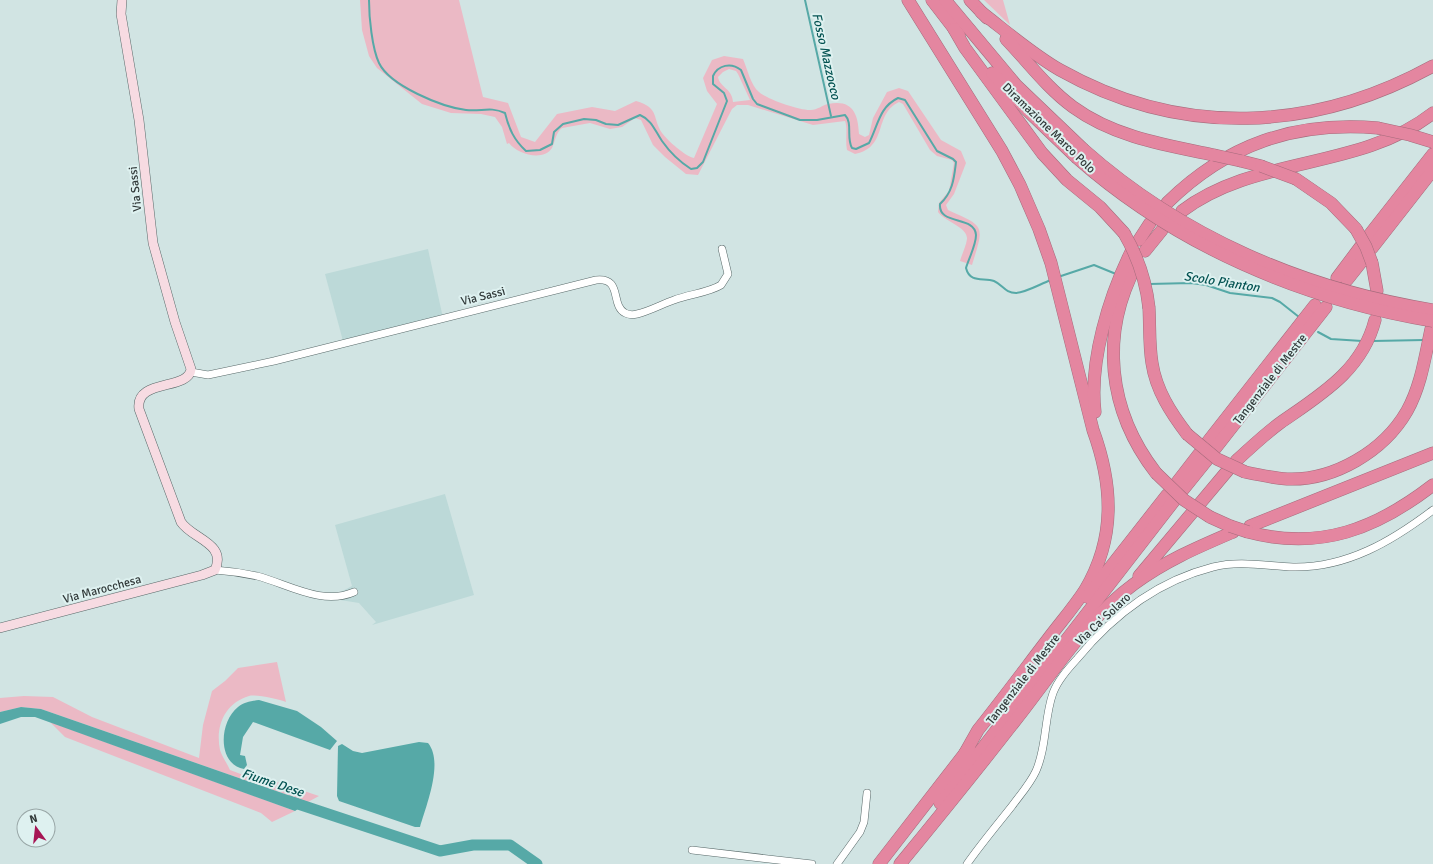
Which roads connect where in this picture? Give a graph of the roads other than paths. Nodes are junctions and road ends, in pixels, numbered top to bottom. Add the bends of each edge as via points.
1 (122, 0) edge
2 (908, 0) edge
3 (932, 0) edge
4 (944, 0) edge
5 (970, 0) edge
6 (982, 12) junction
7 (954, 29) junction
8 (1433, 66) edge
9 (1433, 113) edge
10 (1433, 142) edge
11 (1080, 153) junction
12 (1433, 154) edge
13 (1433, 170) edge
14 (1168, 203) dead end
15 (1182, 211) dead end
16 (1150, 224) dead end
17 (1162, 230) dead end
18 (1139, 240) dead end
19 (722, 249) dead end
20 (1367, 250) junction
21 (1131, 252) dead end
22 (1145, 252) dead end
23 (1342, 279) dead end
24 (1121, 285) junction
25 (1377, 291) dead end
26 (1320, 306) dead end
27 (1433, 310) edge
28 (1375, 320) dead end
29 (1432, 325) edge
30 (191, 372) junction
31 (1100, 448) junction
32 (1433, 453) edge
33 (1433, 485) edge
34 (1179, 488) dead end
35 (1433, 510) edge
36 (1232, 529) junction
37 (1249, 529) junction
38 (212, 571) junction
39 (1126, 590) junction
40 (354, 592) dead end
41 (0, 628) edge
42 (965, 753) junction
43 (867, 793) dead end
44 (692, 850) dead end
45 (812, 864) edge
46 (838, 864) edge
47 (879, 864) edge
48 (892, 864) edge
49 (900, 864) edge
50 (966, 864) edge

1 - 30 street, Via Sassi via 121,14 140,126 152,237
2 - 31 highway via 1002,151 1039,229 1051,263
3 - 7 highway, Diramazione Marco Polo
4 - 11 highway, Diramazione Marco Polo via 1016,85
5 - 6 highway
6 - 8 highway via 1028,49 1090,85 1131,102 1195,115 1254,118 1318,111 1378,93
6 - 20 highway, bridge via 1043,81 1073,107 1135,137 1241,161 1296,179 1331,203 1356,230
7 - 11 highway, Diramazione Marco Polo via 1009,92
7 - 29 highway, bridge via 965,48 1042,153 1124,233 1140,266 1146,287 1152,364 1157,382 1170,412 1186,434 1217,459 1245,472 1289,479 1333,471 1353,463 1371,451 1406,412 1417,389
9 - 15 highway via 1409,130 1379,144 1351,154 1235,182 1209,193
10 - 14 highway, bridge via 1378,128 1344,126 1287,133 1240,150 1207,170
11 - 27 highway, Diramazione Marco Polo, bridge via 1183,222 1240,252 1317,283 1377,300
11 - 29 highway, Diramazione Marco Polo, bridge via 1109,184 1149,213 1237,262 1296,287 1336,300
12 - 20 highway
13 - 20 highway
16 - 18 highway
17 - 22 highway
19 - 30 street, Via Sassi via 728,274 721,285 639,314 624,313 610,284 604,280 596,280 267,362 208,375
20 - 23 highway
20 - 25 highway
21 - 24 highway via 1131,268
24 - 31 highway via 1103,325 1094,389
24 - 36 highway, bridge via 1113,357 1115,384 1127,426 1156,473 1184,500
26 - 34 highway, Tangenziale di Mestre
28 - 39 highway via 1372,332 1350,370 1331,388 1278,425 1232,465
30 - 38 street via 185,378 148,391 141,398 139,406 181,522 188,531 209,543 215,550 218,559
31 - 42 highway via 1107,480 1109,515 1102,548 1091,577 1084,591 978,730
32 - 37 highway
33 - 37 highway via 1387,516 1342,534 1296,539 1271,537
35 - 50 street, Via Ca' Solaro via 1392,539 1355,556 1312,566 1236,564 1214,567 1176,579 1129,608 1092,642 1056,685 1041,756 1032,778
36 - 37 highway, bridge
36 - 39 highway via 1181,555
38 - 40 street, Via Marocchesa via 256,576 327,597
38 - 41 street, Via Marocchesa
39 - 49 highway via 1081,636
42 - 47 highway, Tangenziale di Mestre
42 - 48 highway, Tangenziale di Mestre via 1171,498
43 - 46 street via 864,822 860,832
44 - 45 street

